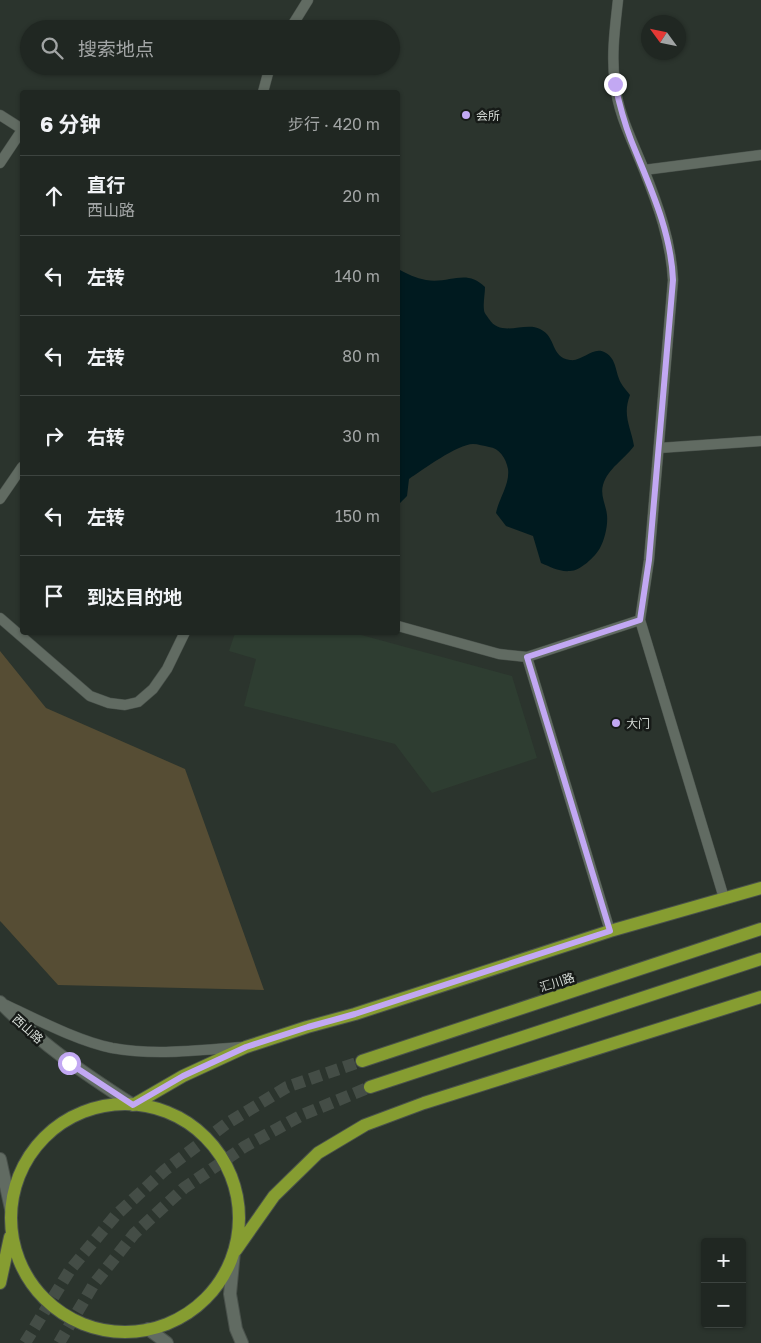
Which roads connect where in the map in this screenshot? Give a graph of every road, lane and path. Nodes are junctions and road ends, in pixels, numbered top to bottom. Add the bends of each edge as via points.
1 (308, 0) edge
2 (618, 0) edge
3 (296, 20) edge
4 (268, 75) edge
5 (264, 90) edge
6 (0, 114) edge
7 (20, 128) edge
8 (20, 132) edge
9 (761, 155) edge
10 (0, 163) edge
11 (644, 170) junction
12 (761, 441) edge
13 (659, 448) junction
14 (20, 470) edge
15 (0, 499) edge
16 (0, 618) edge
17 (640, 620) junction
18 (400, 627) edge
19 (183, 635) edge
20 (527, 657) junction
21 (761, 888) edge
22 (724, 898) junction
23 (761, 929) edge
24 (610, 931) junction
25 (761, 959) edge
26 (761, 997) edge
27 (1, 1003) edge
28 (246, 1047) junction
29 (362, 1062) tunnel mouth
30 (370, 1087) tunnel mouth
31 (133, 1105) junction
32 (0, 1159) edge
33 (11, 1209) junction
34 (12, 1228) junction
35 (234, 1252) junction
36 (0, 1283) edge
37 (148, 1329) junction
38 (131, 1343) edge
39 (168, 1343) edge
40 (242, 1343) edge

1 - 3 lane
2 - 11 lane via 614,35 615,84 630,139
4 - 5 lane
6 - 7 lane
8 - 10 lane
9 - 11 lane
11 - 13 lane via 663,222 672,261
12 - 13 lane
13 - 17 lane
14 - 15 lane
16 - 19 lane via 90,696 125,705 138,702 153,689 167,669
17 - 20 lane
17 - 22 lane
18 - 20 lane via 499,654
20 - 24 lane
21 - 22 main road
22 - 24 main road
23 - 29 main road, 汇川路
24 - 28 main road
25 - 30 main road
26 - 35 main road via 365,1124 318,1153 293,1177 274,1196
27 - 28 lane via 65,1032 112,1048 161,1053
27 - 31 main road, 西山路 via 22,1025 69,1063
28 - 31 main road via 183,1076
31 - 33 main road via 114,1103 76,1114 43,1138 21,1170
31 - 35 main road via 153,1106 190,1122 218,1150 234,1182 240,1217
32 - 33 main road
33 - 34 main road
34 - 36 main road
34 - 37 main road via 15,1249 32,1285 60,1313 92,1328 127,1333
35 - 37 main road via 218,1284 194,1310 162,1326
35 - 40 main road via 230,1294
37 - 38 main road
37 - 39 main road

